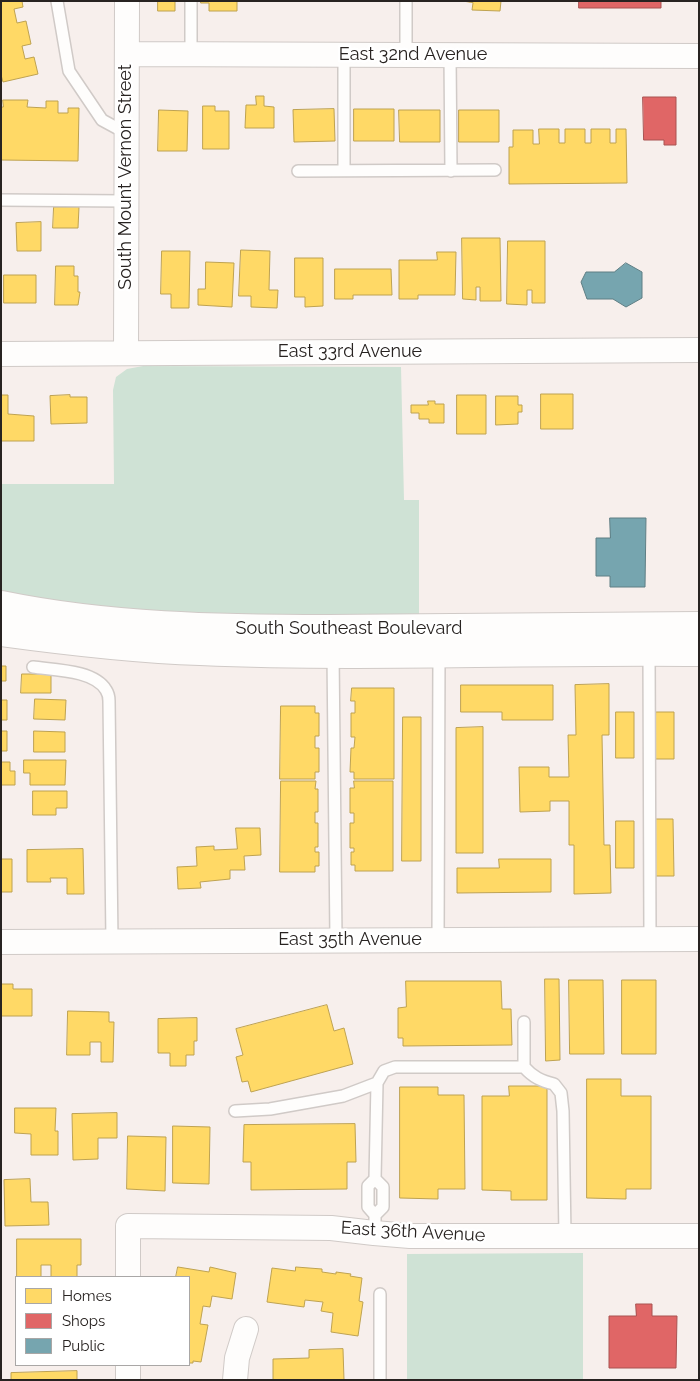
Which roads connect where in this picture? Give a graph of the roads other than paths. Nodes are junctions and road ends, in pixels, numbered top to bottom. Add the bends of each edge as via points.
1 (57, 1) edge
2 (127, 1) edge
3 (191, 1) edge
4 (406, 1) edge
5 (127, 54) junction
6 (191, 54) junction
7 (344, 55) junction
8 (406, 55) junction
9 (450, 56) junction
10 (699, 56) edge
11 (126, 133) junction
12 (451, 170) junction
13 (495, 170) dead end
14 (298, 172) dead end
15 (344, 172) junction
16 (1, 200) edge
17 (125, 201) junction
18 (699, 350) edge
19 (126, 353) junction
20 (1, 354) edge
21 (1, 605) edge
22 (699, 626) edge
23 (1, 632) edge
24 (649, 652) junction
25 (699, 652) edge
26 (333, 653) junction
27 (439, 654) junction
28 (33, 667) dead end
29 (650, 939) junction
30 (699, 939) edge
31 (336, 940) junction
32 (438, 940) junction
33 (112, 941) junction
34 (1, 942) edge
35 (524, 1022) dead end
36 (524, 1068) junction
37 (377, 1083) junction
38 (235, 1111) dead end
39 (374, 1224) junction
40 (565, 1236) junction
41 (699, 1236) edge
42 (128, 1276) edge
43 (380, 1294) dead end
44 (246, 1329) dead end
45 (128, 1366) edge
46 (128, 1380) edge
47 (234, 1380) edge
48 (380, 1380) edge

1 - 11 lane via 69,71 102,120
2 - 5 street, South Mount Vernon Street
3 - 6 lane
4 - 8 lane
5 - 6 street, East 32nd Avenue
5 - 11 street, South Mount Vernon Street
6 - 7 street, East 32nd Avenue
7 - 8 street, East 32nd Avenue
7 - 15 lane
8 - 9 street, East 32nd Avenue
9 - 10 street, East 32nd Avenue
9 - 12 lane
11 - 17 street, South Mount Vernon Street
12 - 13 lane
12 - 15 lane
14 - 15 lane
16 - 17 lane
17 - 19 street, South Mount Vernon Street
18 - 19 street, East 33rd Avenue
19 - 20 street, East 33rd Avenue
21 - 22 main road, South Southeast Boulevard via 117,621 221,628 484,630
23 - 26 main road, South Southeast Boulevard via 83,643 200,652
24 - 25 main road, South Southeast Boulevard
24 - 27 main road, South Southeast Boulevard
24 - 29 lane
26 - 27 main road, South Southeast Boulevard
26 - 31 lane
27 - 32 lane
28 - 33 lane via 84,675 97,680 107,690 110,701
29 - 30 street, East 35th Avenue
29 - 32 street, East 35th Avenue
31 - 32 street, East 35th Avenue
31 - 33 street, East 35th Avenue
33 - 34 street, East 35th Avenue
35 - 36 lane
36 - 37 lane via 395,1068 384,1071
36 - 40 lane via 542,1082 554,1084 561,1093
37 - 38 lane via 343,1096 270,1109
37 - 39 lane via 375,1179 383,1187 383,1207
39 - 40 street, East 36th Avenue via 410,1236
39 - 42 street, East 36th Avenue via 332,1228 128,1226
40 - 41 street, East 36th Avenue
43 - 48 lane
44 - 47 street
45 - 46 street

